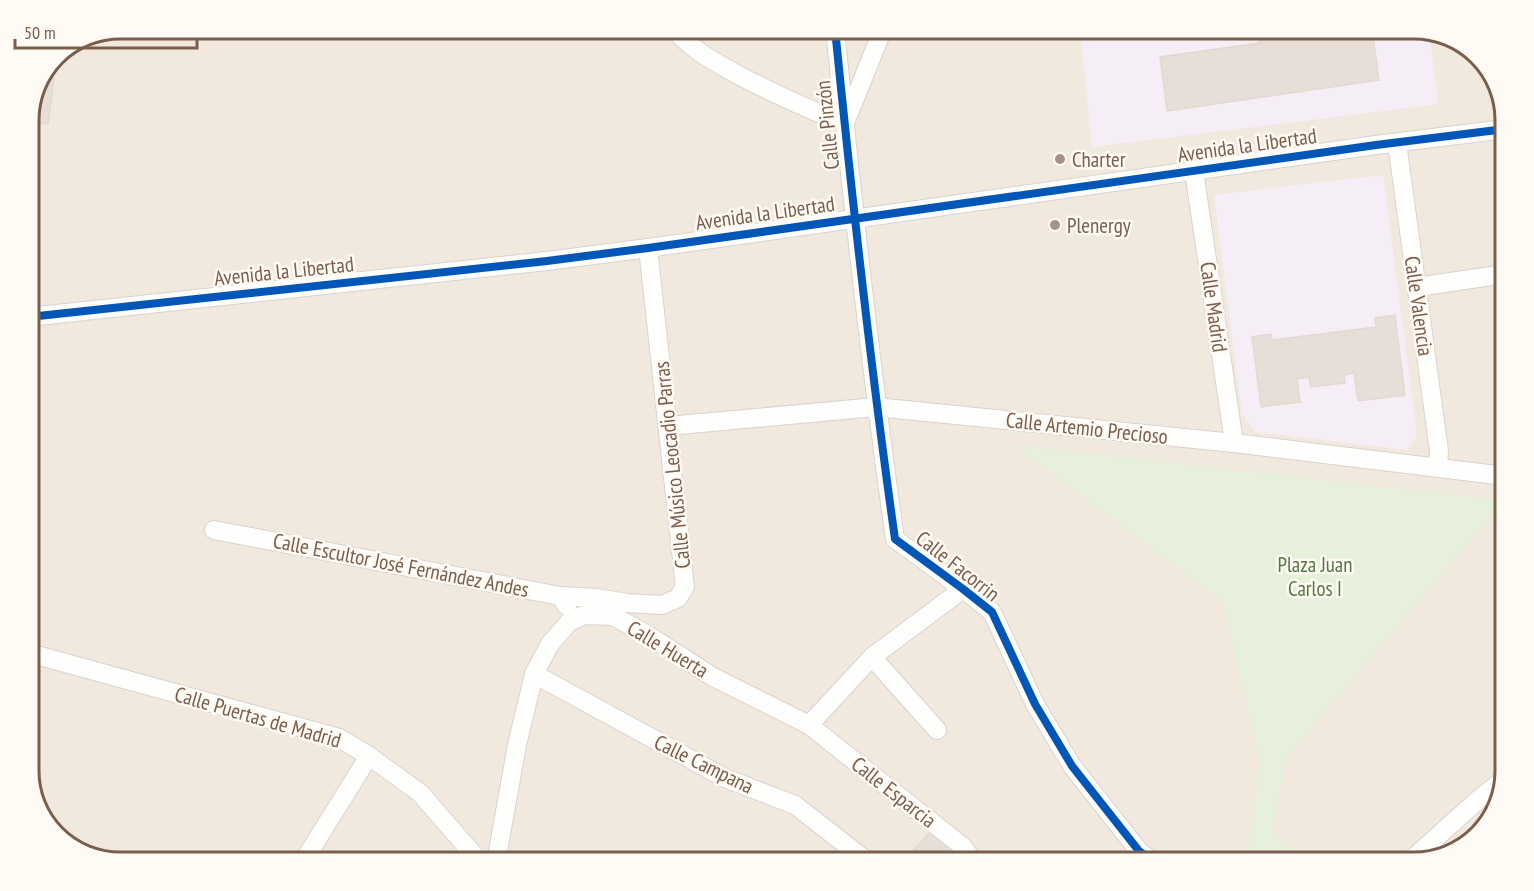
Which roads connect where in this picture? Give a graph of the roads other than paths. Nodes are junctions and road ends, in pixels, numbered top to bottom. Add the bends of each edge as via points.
1 (686, 39) edge
2 (836, 39) edge
3 (879, 39) edge
4 (845, 123) junction
5 (1495, 130) edge
6 (1397, 143) junction
7 (1194, 171) junction
8 (855, 218) junction
9 (648, 248) junction
10 (1495, 275) edge
11 (1417, 287) junction
12 (39, 316) edge
13 (876, 407) junction
14 (668, 426) junction
15 (1234, 443) junction
16 (1438, 468) junction
17 (1495, 475) edge
18 (214, 530) dead end
19 (963, 589) junction
20 (560, 596) junction
21 (576, 619) junction
22 (39, 657) edge
23 (872, 657) junction
24 (534, 674) junction
25 (809, 725) junction
26 (937, 730) dead end
27 (369, 756) junction
28 (1493, 788) edge
29 (1420, 851) edge
30 (309, 852) edge
31 (471, 852) edge
32 (498, 852) edge
33 (854, 852) edge
34 (966, 852) edge
35 (1140, 852) edge

1 - 4 street via 706,57 759,86
2 - 4 street, Calle Pinzón
3 - 4 street
4 - 8 street, Calle Pinzón
5 - 6 street, Avenida la Libertad
6 - 7 street, Avenida la Libertad
6 - 11 street, Calle Valencia
7 - 8 street, Avenida la Libertad
7 - 15 street, Calle Madrid
8 - 9 street, Avenida la Libertad
8 - 13 street, Calle Facorrin
9 - 12 street, Avenida la Libertad
9 - 14 street, Calle Músico Leocadio Parras
10 - 11 street
11 - 16 street, Calle Valencia
13 - 14 street, Calle Artemio Precioso
13 - 15 street, Calle Artemio Precioso
13 - 19 street, Calle Facorrin via 895,539
14 - 20 street, Calle Músico Leocadio Parras via 685,587 678,598 662,605
15 - 16 street, Calle Artemio Precioso
16 - 17 street, Calle Artemio Precioso
18 - 20 street, Calle Escultor José Fernández Andes
19 - 23 street
19 - 35 street, Calle Facorrin via 992,612 1035,704 1072,766
20 - 21 street
21 - 24 street via 550,644
21 - 25 street, Calle Huerta via 584,615 613,616 713,677
22 - 27 street, Calle Puertas de Madrid via 339,738
23 - 25 street
23 - 26 street
24 - 32 street
24 - 33 street, Calle Campana via 725,778 795,805
25 - 34 street, Calle Esparcia
27 - 30 street
27 - 31 street, Calle Puertas de Madrid via 420,793
28 - 29 street

